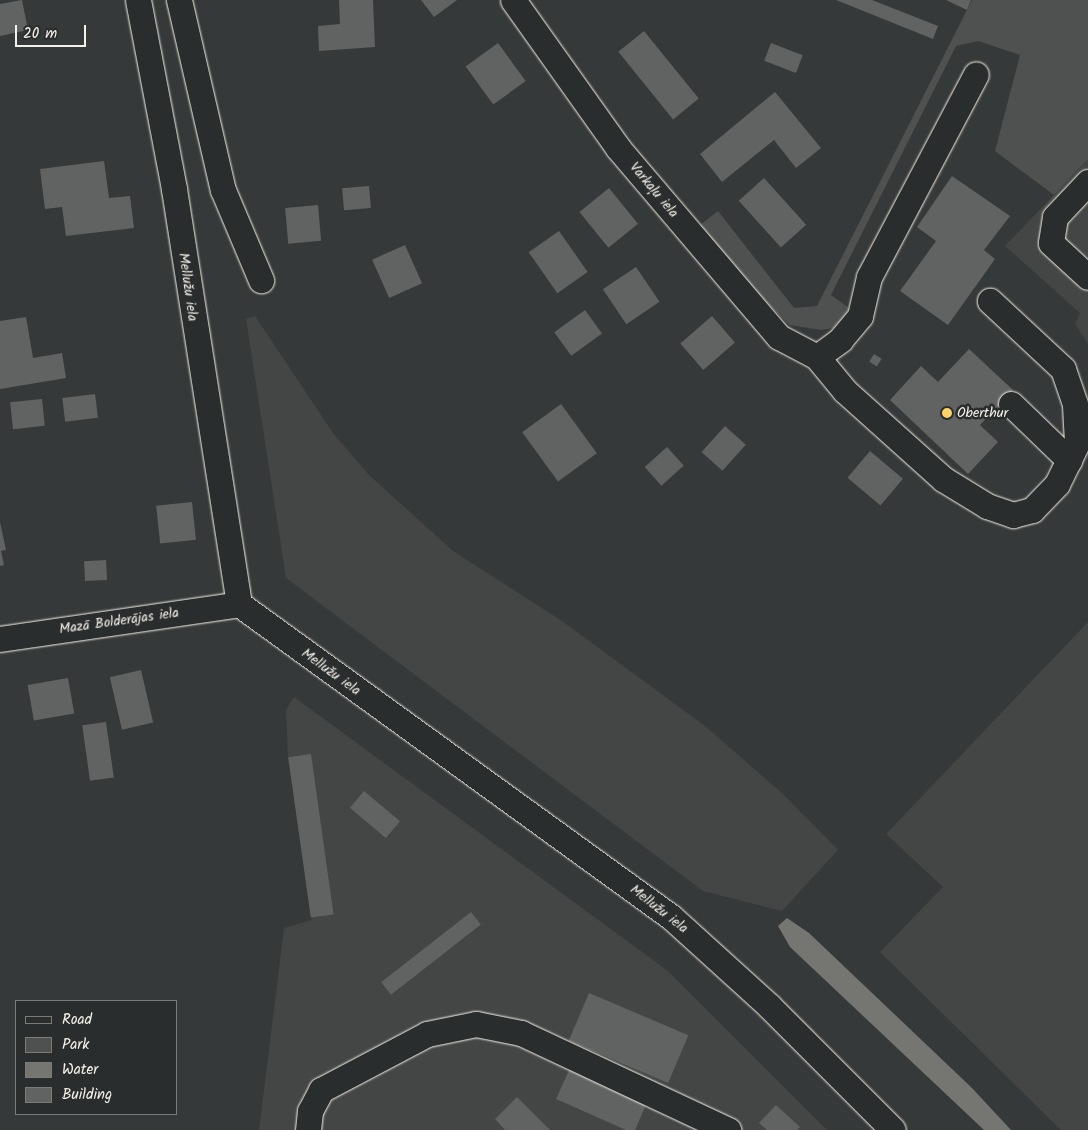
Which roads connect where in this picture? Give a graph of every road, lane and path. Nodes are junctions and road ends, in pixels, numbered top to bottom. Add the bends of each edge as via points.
1 (138, 0) edge
2 (179, 0) edge
3 (513, 0) edge
4 (976, 74) dead end
5 (1088, 182) edge
6 (1088, 277) edge
7 (262, 280) dead end
8 (990, 301) dead end
9 (817, 357) junction
10 (1010, 404) dead end
11 (1069, 460) junction
12 (239, 604) junction
13 (0, 639) edge
14 (308, 1130) edge
15 (728, 1130) edge
16 (893, 1130) edge

1 - 12 street, Mellužu iela via 174,189
2 - 7 street via 223,190
3 - 9 street, Varkaļu iela via 618,148 778,336
4 - 9 street via 869,276 860,316 840,340
5 - 6 street via 1054,217 1051,243
8 - 11 street via 1063,370 1074,404 1077,443
9 - 11 street via 845,391 943,479 987,506 1013,515 1032,510 1057,484
10 - 11 street
12 - 13 street, Mazā Bolderājas iela
12 - 16 street, Mellužu iela via 671,917 769,1006
14 - 15 street via 310,1111 321,1090 427,1034 476,1024 521,1033

